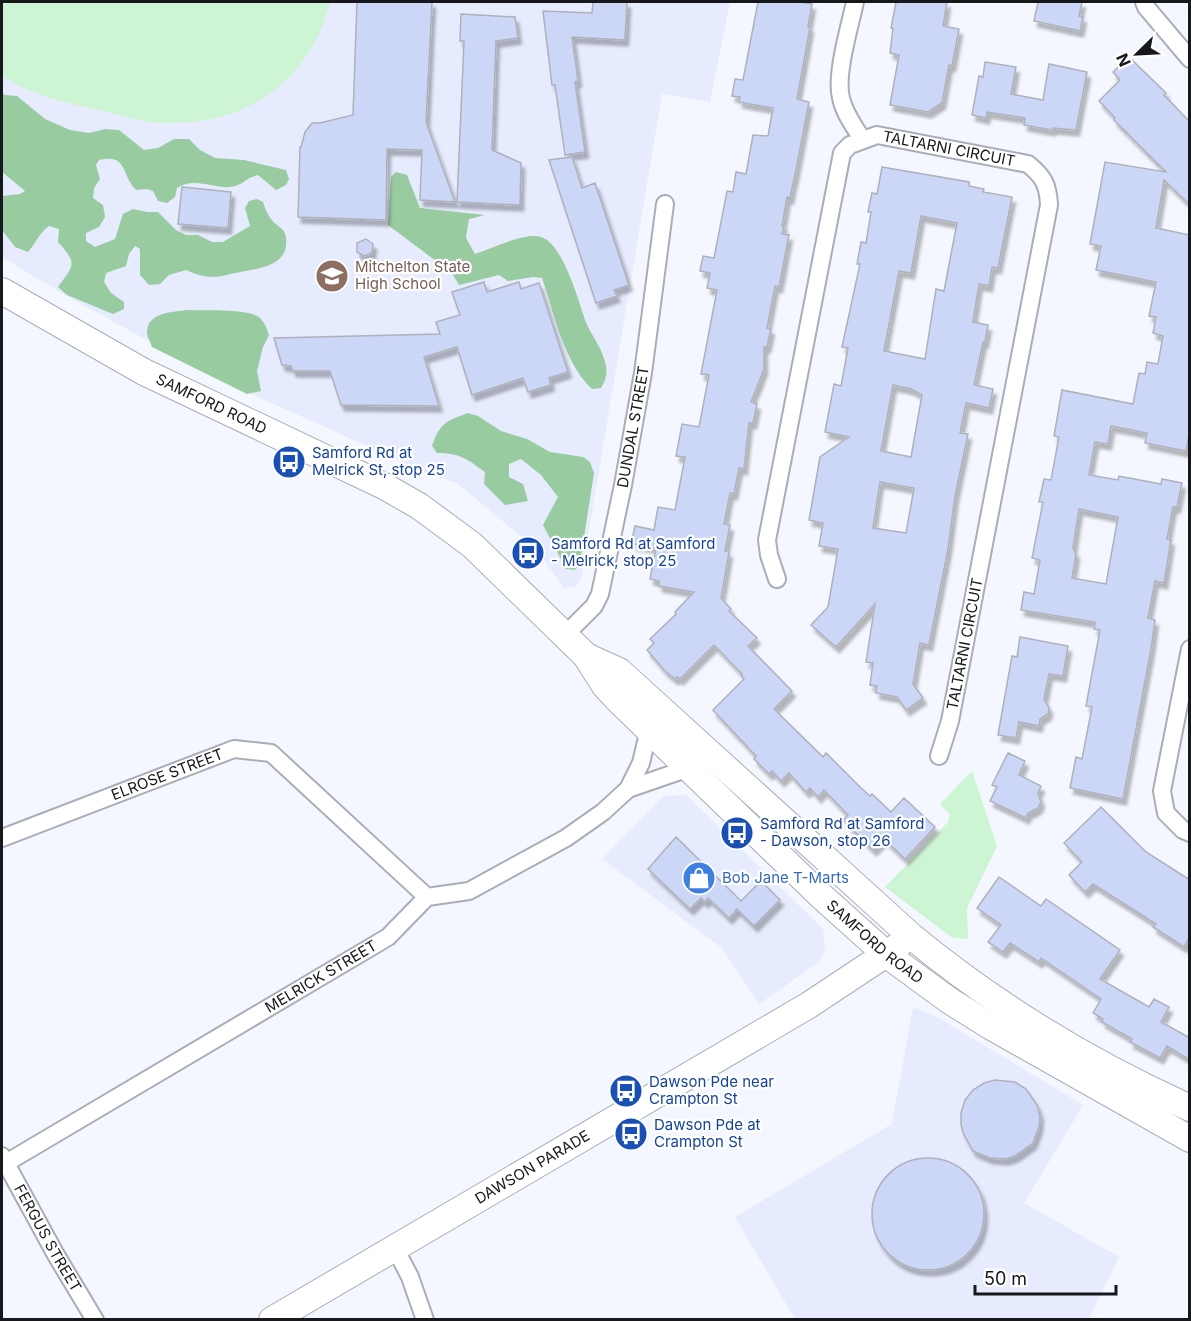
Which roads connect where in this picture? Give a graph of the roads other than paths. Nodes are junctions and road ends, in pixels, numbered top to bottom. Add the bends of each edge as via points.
1 (855, 2) edge
2 (1144, 2) edge
3 (1190, 59) edge
4 (862, 139) junction
5 (665, 204) dead end
6 (2, 291) edge
7 (777, 579) dead end
8 (565, 635) junction
9 (1190, 649) edge
10 (586, 656) junction
11 (649, 729) junction
12 (939, 756) dead end
13 (689, 768) junction
14 (628, 789) junction
15 (1190, 833) edge
16 (2, 838) edge
17 (427, 897) junction
18 (910, 936) junction
19 (887, 955) junction
20 (1190, 1108) edge
21 (1190, 1139) edge
22 (4, 1160) edge
23 (396, 1248) junction
24 (95, 1320) edge
25 (272, 1320) edge
26 (425, 1320) edge

1 - 4 street via 840,75 840,95
2 - 3 street
4 - 7 street, TALTARNI CIRCUIT via 842,153 767,540
4 - 12 street, TALTARNI CIRCUIT via 877,135 1028,164 1048,188 1049,205 996,482 950,721
5 - 8 street, DUNDAL STREET via 643,373 600,594 594,606
6 - 8 main road, SAMFORD ROAD via 144,372 384,486 418,506 472,545
8 - 10 main road, SAMFORD ROAD
9 - 15 street via 1162,791 1166,813
10 - 11 main road, SAMFORD ROAD via 605,686
10 - 18 main road, SAMFORD ROAD via 619,671
11 - 13 main road, SAMFORD ROAD
11 - 14 street via 641,762
13 - 14 street
13 - 19 main road, SAMFORD ROAD via 820,896
14 - 17 street via 574,833 469,891
16 - 17 street, ELROSE STREET via 234,749 271,753
17 - 22 street, MELRICK STREET via 388,937
18 - 19 main road, DAWSON PARADE
18 - 20 main road, SAMFORD ROAD via 1001,1004
19 - 21 main road, SAMFORD ROAD via 990,1026
19 - 23 main road, DAWSON PARADE
22 - 24 street, FERGUS STREET
23 - 25 main road, DAWSON PARADE
23 - 26 street

